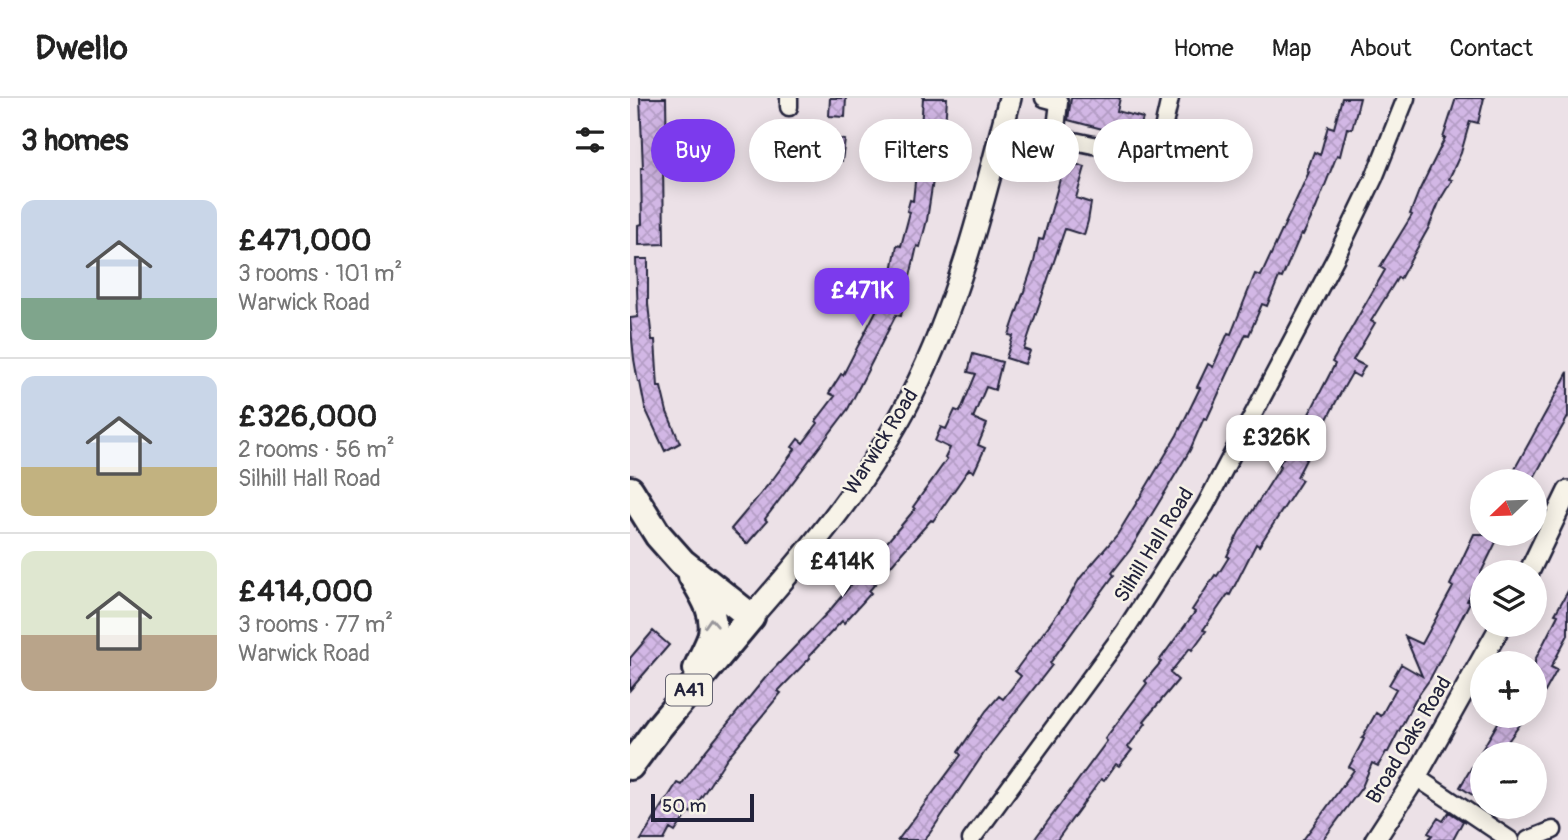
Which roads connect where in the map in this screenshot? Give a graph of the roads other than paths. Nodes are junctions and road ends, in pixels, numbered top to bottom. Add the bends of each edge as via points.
1 (1010, 98) edge
2 (1044, 98) edge
3 (1170, 98) edge
4 (1406, 98) edge
5 (630, 490) edge
6 (1568, 491) edge
7 (1535, 560) edge
8 (682, 562) junction
9 (751, 617) junction
10 (1494, 637) edge
11 (691, 687) junction
12 (630, 766) edge
13 (1416, 777) junction
14 (1553, 830) dead end
15 (971, 840) edge
16 (1375, 840) edge
17 (1510, 840) edge
18 (1528, 840) edge

1 - 9 main road, Warwick Road via 963,270 911,396 865,474
2 - 3 street via 1059,102 1055,137 1146,156 1158,151
4 - 15 street, Silhill Hall Road via 1336,257 1205,506 1124,632
5 - 8 highway, A41 via 658,535
6 - 7 street
8 - 9 highway, A41
11 -> 8 highway, A41 via 713,623 704,596
9 - 11 highway, Warwick Road / A41
10 - 13 street, Broad Oaks Road
11 - 12 highway, Warwick Road / A41
13 - 16 street, Broad Oaks Road
13 - 17 street
14 - 18 street

